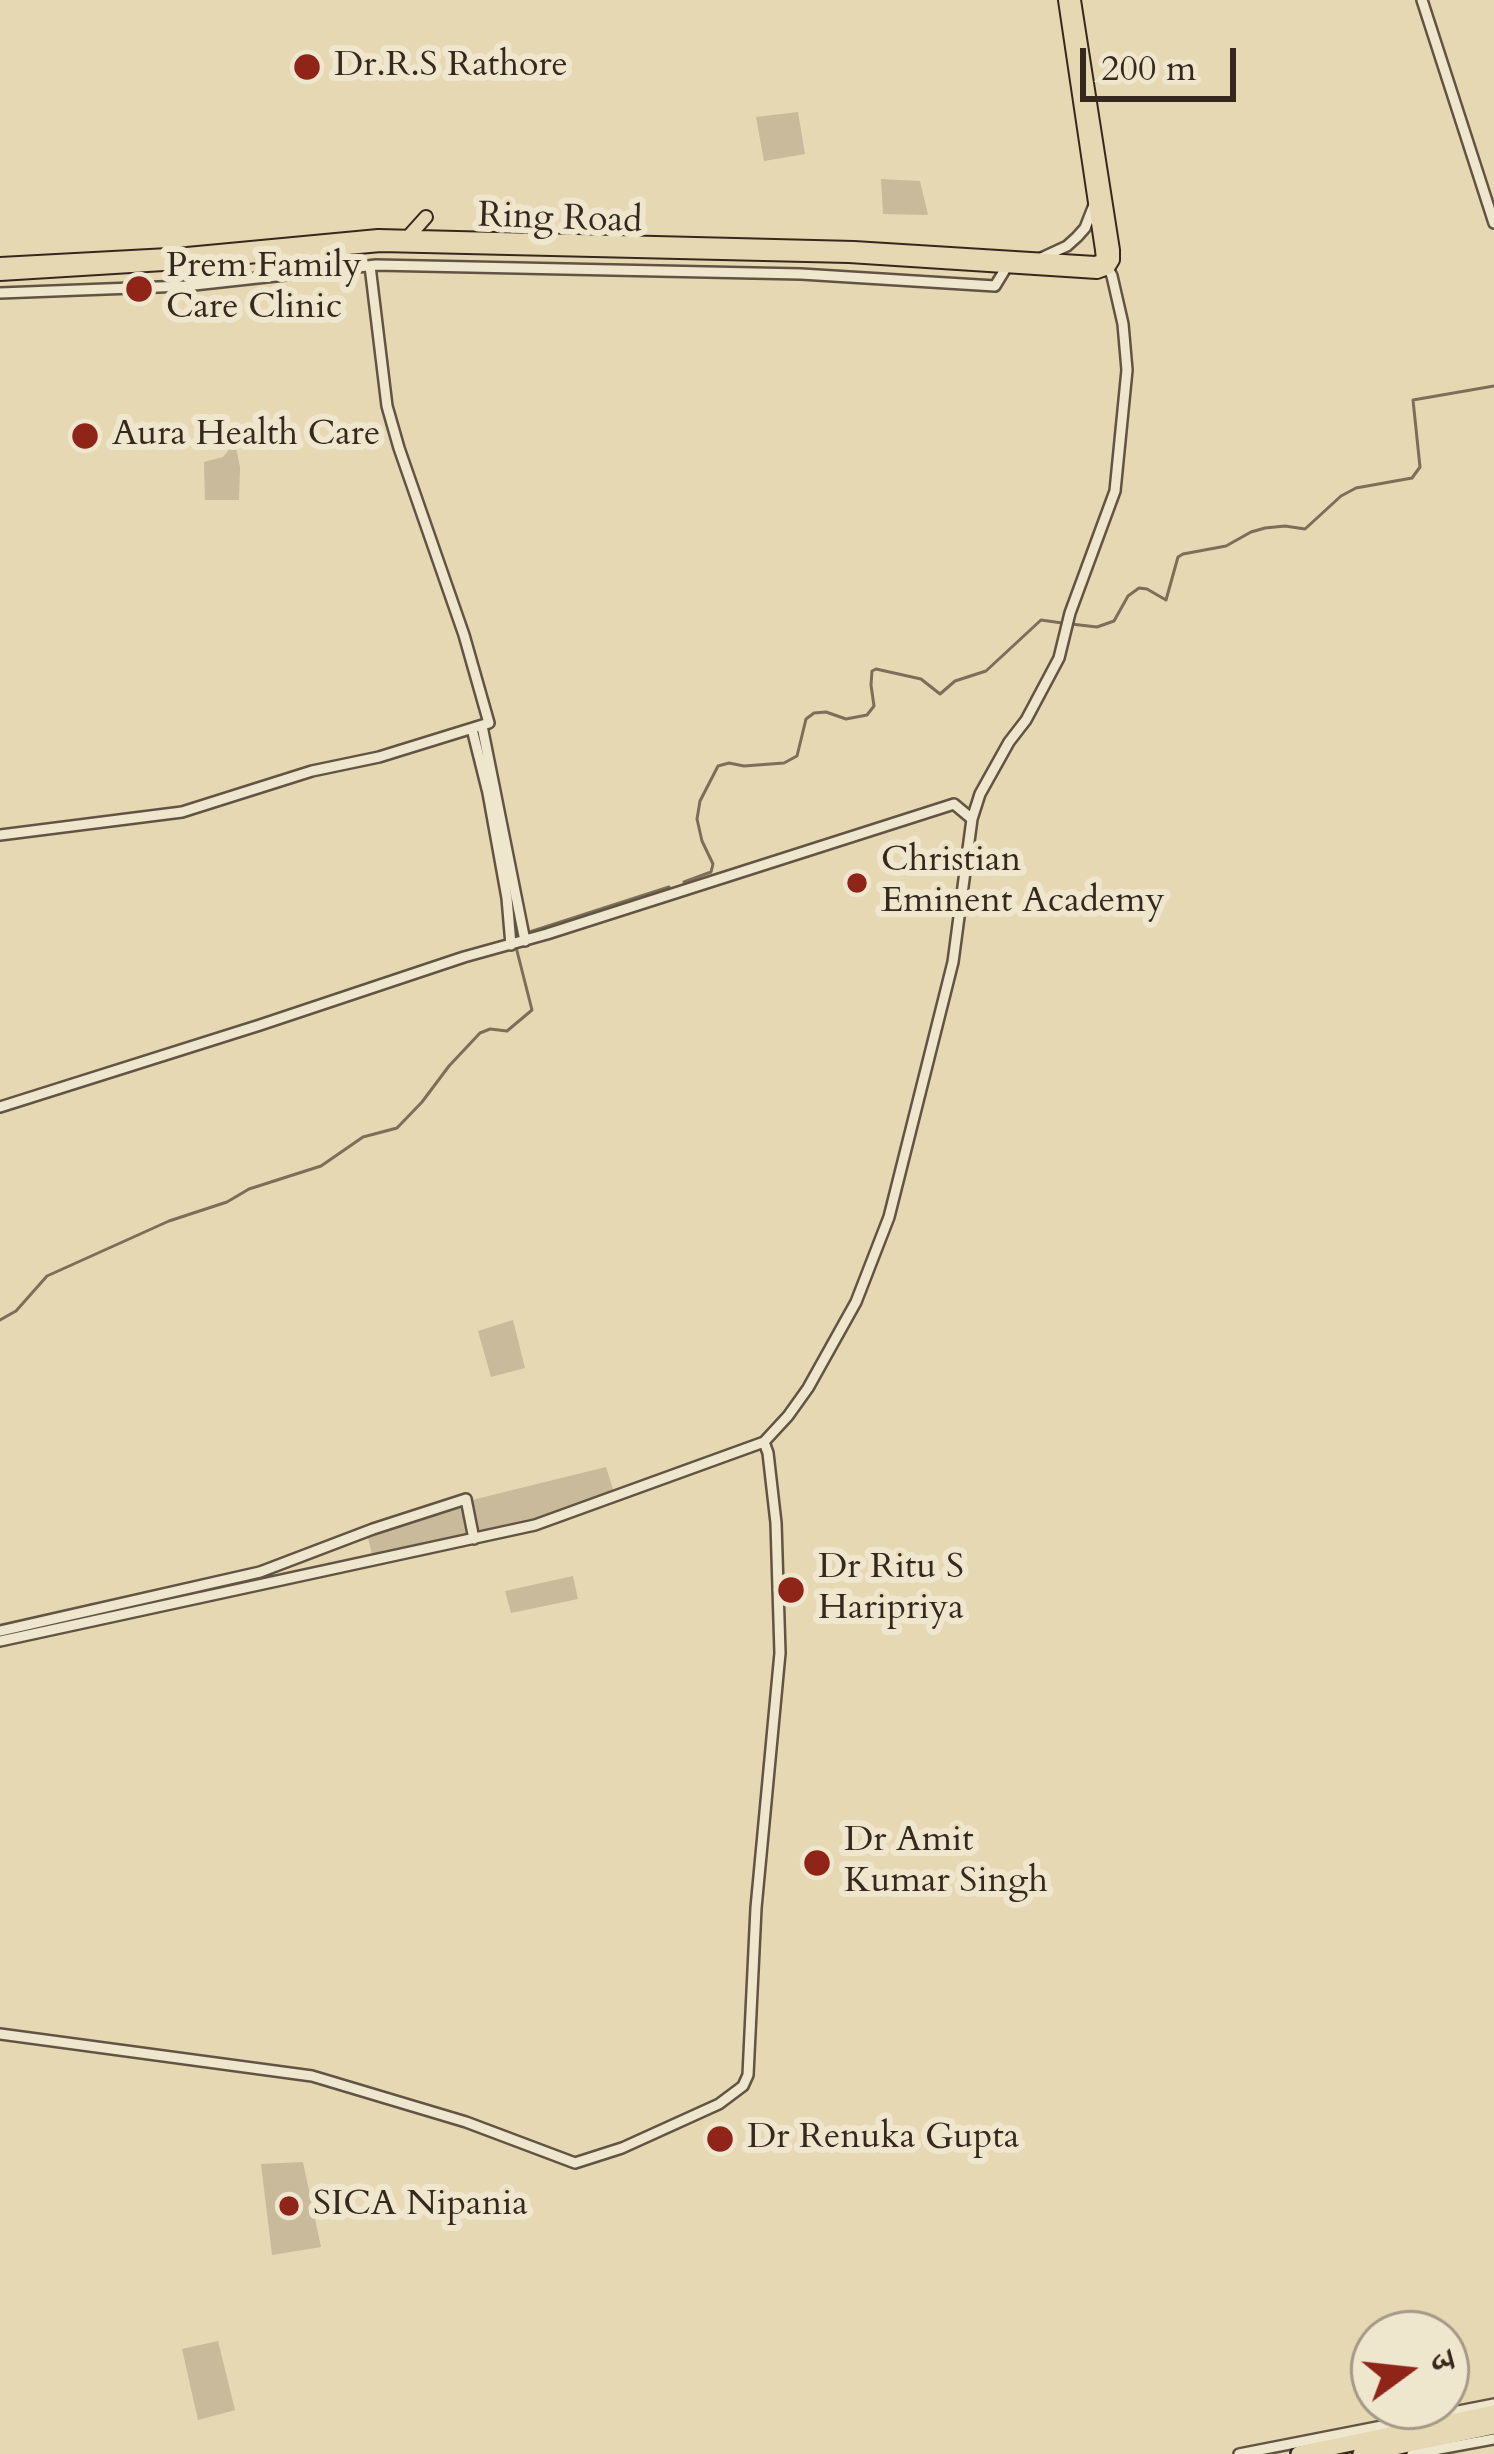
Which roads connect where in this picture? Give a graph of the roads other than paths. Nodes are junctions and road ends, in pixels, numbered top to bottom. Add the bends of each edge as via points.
1 (1070, 0) edge
2 (1421, 0) edge
3 (1095, 203) junction
4 (426, 217) dead end
5 (1494, 223) edge
6 (408, 237) junction
7 (1036, 260) junction
8 (1108, 263) junction
9 (0, 264) edge
10 (370, 266) junction
11 (1006, 268) junction
12 (0, 274) edge
13 (0, 293) edge
14 (481, 726) junction
15 (972, 819) junction
16 (0, 835) edge
17 (519, 940) junction
18 (0, 1107) edge
19 (764, 1442) junction
20 (364, 1534) junction
21 (474, 1539) junction
22 (370, 1561) junction
23 (97, 1614) junction
24 (0, 1631) edge
25 (0, 1641) edge
26 (0, 2034) edge
27 (1494, 2404) edge
28 (1494, 2413) edge
29 (1494, 2426) edge
30 (1494, 2439) edge
31 (1366, 2440) edge
32 (1239, 2454) edge
33 (1299, 2454) edge
34 (1412, 2454) edge

1 - 3 main road
1 - 8 main road
2 - 5 street
3 - 7 street via 1077,237
3 - 8 main road
4 - 6 main road
6 - 7 main road, Ring Road
6 - 9 main road, Ring Road
7 - 8 main road, Ring Road
8 - 11 main road, Ring Road via 1097,272
8 - 15 street via 1127,370 1115,491 1054,667
10 - 11 street via 995,286
10 - 13 street via 185,286
10 - 14 street via 387,406 464,635
11 - 12 main road, Ring Road via 849,256 381,245
14 - 16 street via 182,812
14 - 17 street
14 - 17 street
15 - 17 street via 953,804
15 - 19 street via 953,962 889,1216 856,1302 811,1384
17 - 18 street
19 - 21 street
19 - 26 street via 780,1653 743,2086 719,2104 574,2163 312,2076
20 - 21 street via 466,1499
20 - 22 street
20 - 23 street via 260,1572
21 - 22 street
22 - 23 street
23 - 24 street
23 - 25 street
27 - 31 street
28 - 31 highway
29 - 31 highway
30 - 34 street
31 - 32 street
31 - 33 highway

